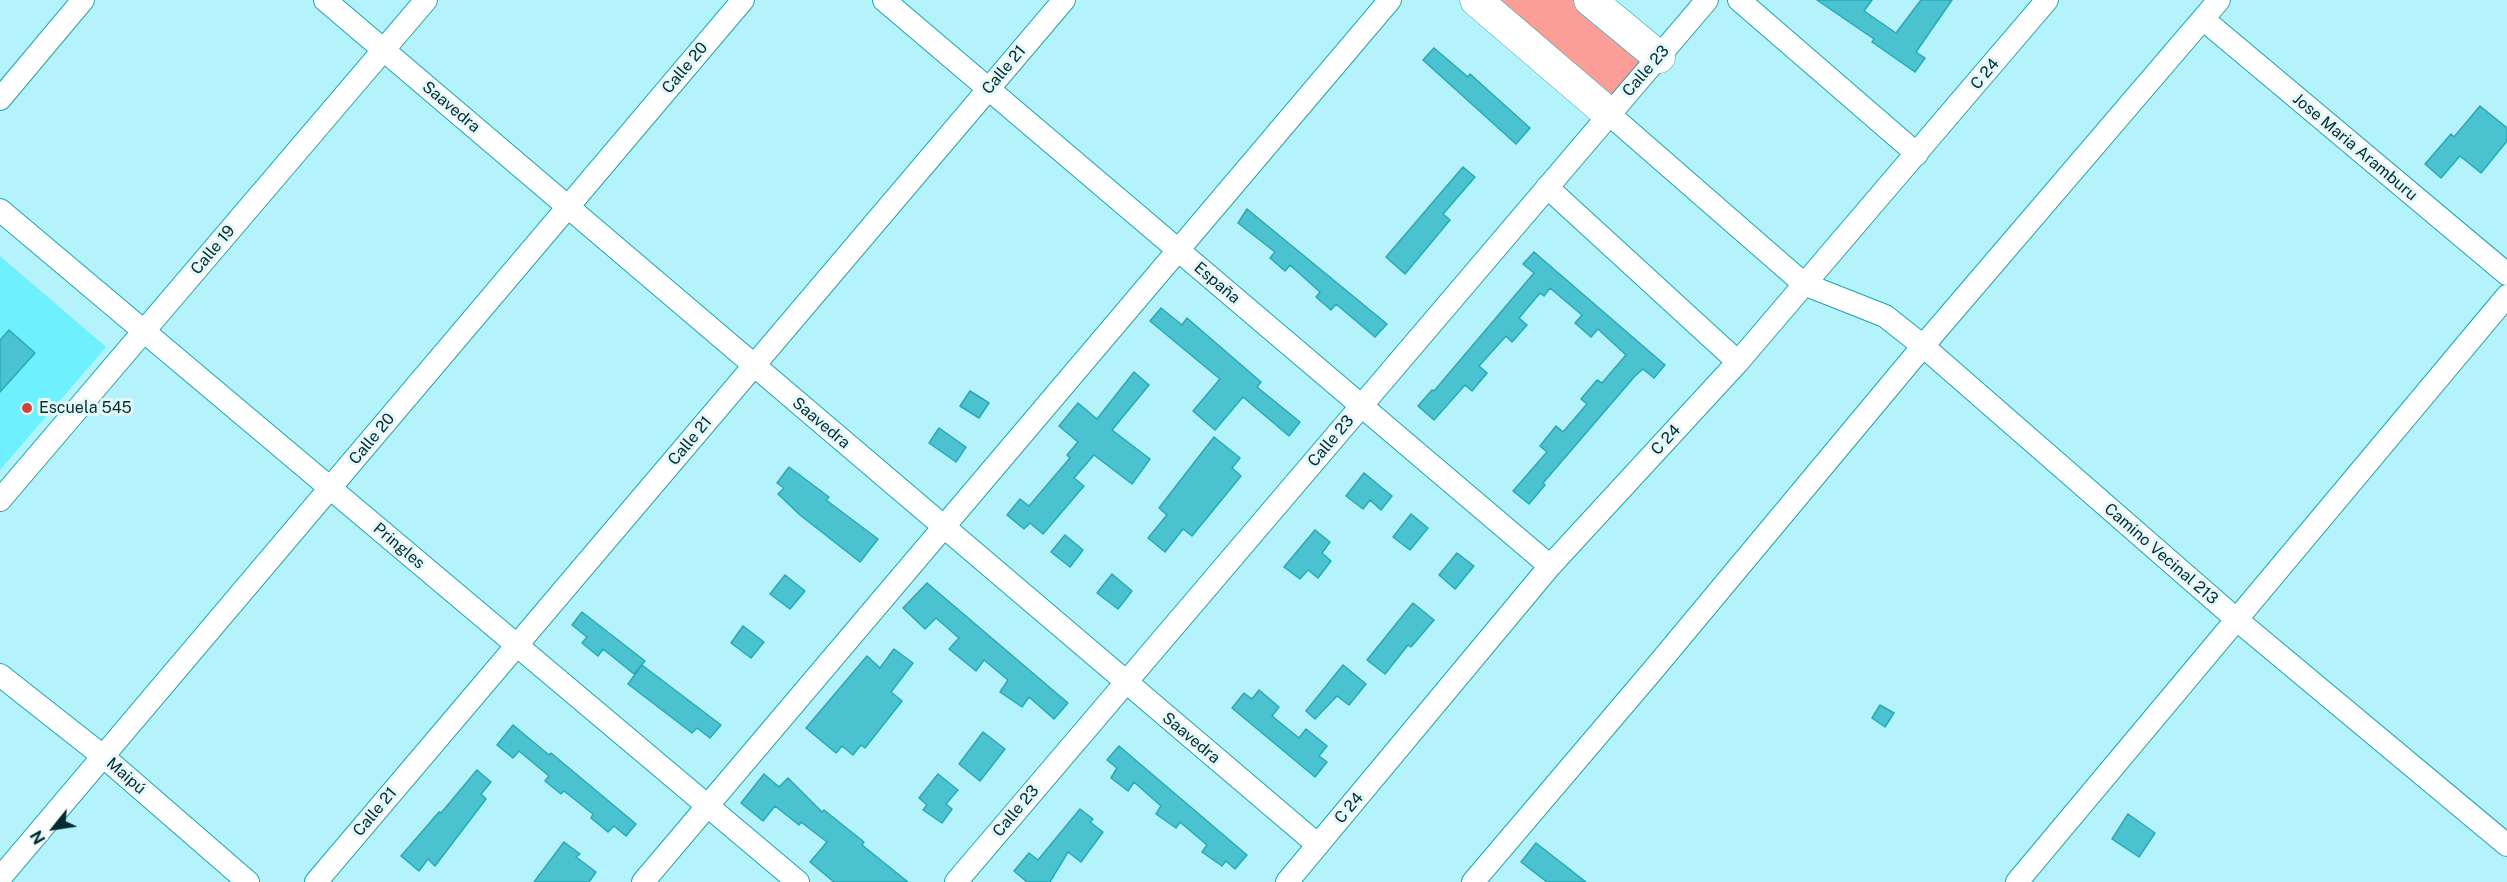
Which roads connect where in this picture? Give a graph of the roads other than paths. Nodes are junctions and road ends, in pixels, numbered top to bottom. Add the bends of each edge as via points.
1 (83, 0) edge
2 (325, 0) edge
3 (426, 0) edge
4 (743, 0) edge
5 (884, 0) edge
6 (1064, 0) edge
7 (1390, 0) edge
8 (1476, 0) edge
9 (1590, 0) edge
10 (1707, 0) edge
11 (1739, 0) edge
12 (2047, 0) edge
13 (2219, 0) edge
14 (2202, 19) junction
15 (384, 50) junction
16 (1659, 57) junction
17 (988, 89) junction
18 (0, 99) edge
19 (1609, 114) junction
20 (1917, 154) junction
21 (1547, 187) junction
22 (568, 207) junction
23 (0, 210) edge
24 (1178, 250) junction
25 (2507, 274) edge
26 (1804, 284) junction
27 (2507, 296) edge
28 (144, 331) junction
29 (1923, 346) junction
30 (1738, 362) junction
31 (754, 365) junction
32 (1361, 405) junction
33 (330, 488) junction
34 (0, 500) edge
35 (944, 527) junction
36 (1550, 566) junction
37 (2236, 619) junction
38 (517, 645) junction
39 (0, 675) edge
40 (1126, 682) junction
41 (104, 757) junction
42 (707, 805) junction
43 (1318, 845) junction
44 (2507, 845) edge
45 (0, 878) edge
46 (248, 882) edge
47 (316, 882) edge
48 (643, 882) edge
49 (798, 882) edge
50 (956, 882) edge
51 (1287, 882) edge
52 (1473, 882) edge
53 (2017, 882) edge

1 - 18 street
2 - 15 street, Saavedra
3 - 15 street, Calle 19
4 - 22 street, Calle 20
5 - 17 street, España
6 - 17 street, Calle 21
7 - 24 street
8 - 19 main road
9 - 16 main road
10 - 16 street, Calle 23
11 - 20 street
12 - 20 street, C 24
13 - 14 street
14 - 25 street, Jose Maria Aramburu
14 - 29 street
15 - 22 street, Saavedra
15 - 28 street, Calle 19
16 - 19 street, Calle 23
17 - 24 street, España
17 - 31 street, Calle 21
19 - 21 street, Calle 23
19 - 26 street, Camino Vecinal 213
20 - 26 street, C 24
21 - 30 street
21 - 32 street, Calle 23
22 - 31 street, Saavedra
22 - 33 street, Calle 20
23 - 28 street, Pringles
24 - 32 street, España
24 - 35 street
26 - 29 street, Camino Vecinal 213 via 1886,316
26 - 30 street, C 24
27 - 37 street
28 - 33 street, Pringles
28 - 34 street, Calle 19
29 - 37 street, Camino Vecinal 213
29 - 52 street
30 - 36 street, C 24
31 - 35 street, Saavedra
31 - 38 street, Calle 21
32 - 36 street, España
32 - 40 street, Calle 23
33 - 38 street, Pringles
33 - 41 street, Calle 20
35 - 40 street, Saavedra
35 - 42 street
36 - 43 street, C 24
37 - 44 street, Camino Vecinal 213
37 - 53 street
38 - 42 street, Pringles
38 - 47 street, Calle 21
39 - 41 street, Maipú
40 - 43 street, Saavedra
40 - 50 street, Calle 23
41 - 45 street, Calle 20
41 - 46 street, Maipú
42 - 48 street
42 - 49 street, Pringles
43 - 51 street, C 24

